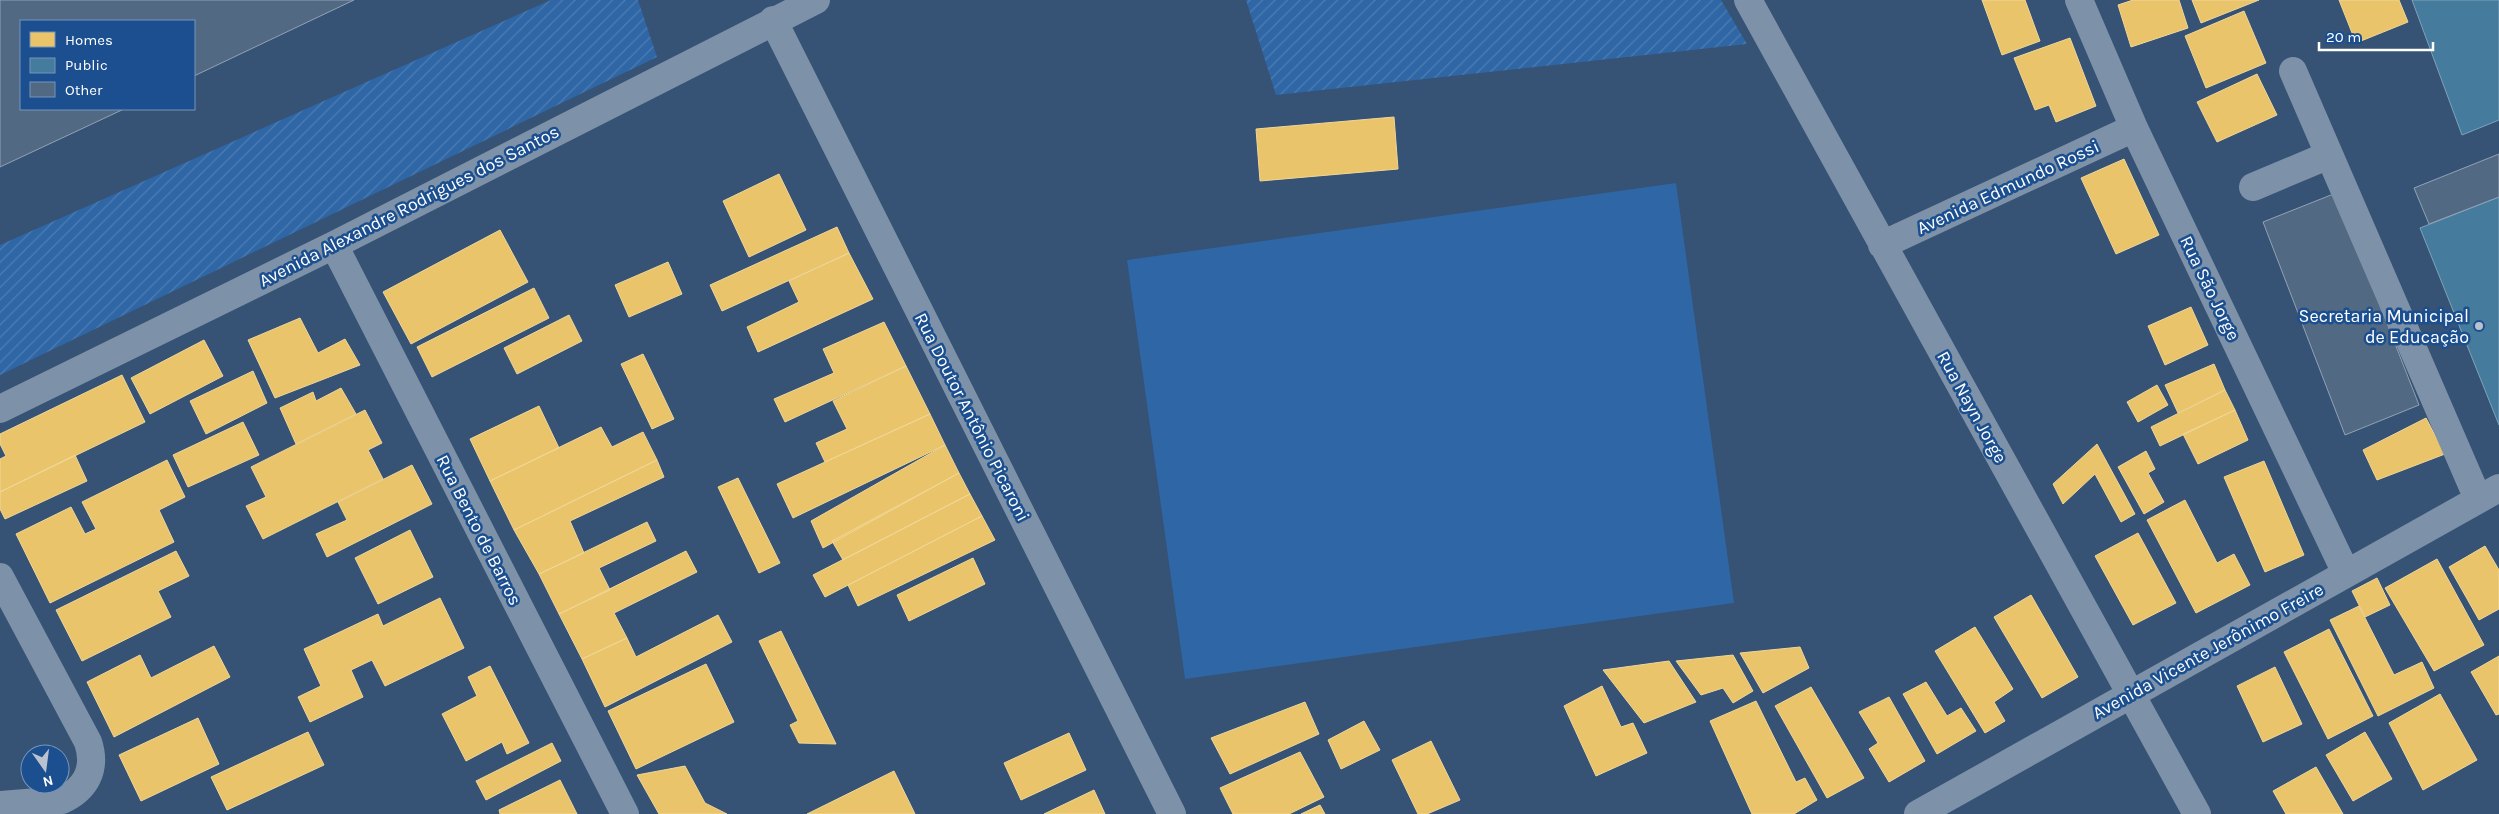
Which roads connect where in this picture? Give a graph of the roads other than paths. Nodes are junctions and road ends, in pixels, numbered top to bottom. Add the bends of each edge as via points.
1 (816, 0) edge
2 (1748, 0) edge
3 (2079, 0) edge
4 (773, 20) junction
5 (2293, 71) dead end
6 (2134, 128) junction
7 (2329, 155) junction
8 (2253, 187) dead end
9 (334, 245) junction
10 (1882, 245) junction
11 (0, 409) edge
12 (2489, 493) edge
13 (2346, 573) junction
14 (0, 576) edge
15 (2131, 694) junction
16 (0, 805) edge
17 (624, 814) edge
18 (1172, 814) edge
19 (1918, 814) edge
20 (2197, 814) edge

1 - 4 street, Avenida Alexandre Rodrigues dos Santos
2 - 10 street, Rua Nayn Jorge
3 - 6 street, Rua São Jorge
4 - 9 street, Avenida Alexandre Rodrigues dos Santos
4 - 18 street, Rua Doutor Antônio Picaroni
5 - 7 street
6 - 10 street, Avenida Edmundo Rossi
6 - 13 street, Rua São Jorge
7 - 8 street
7 - 12 street
9 - 11 street, Avenida Alexandre Rodrigues dos Santos
9 - 17 street, Rua Bento de Barros
10 - 15 street, Rua Nayn Jorge
12 - 13 street, Avenida Vicente Jerônimo Freire
13 - 15 street, Avenida Vicente Jerônimo Freire
14 - 16 street via 88,742 92,756 91,771 85,784 68,797
15 - 19 street, Avenida Vicente Jerônimo Freire
15 - 20 street, Rua Nayn Jorge

